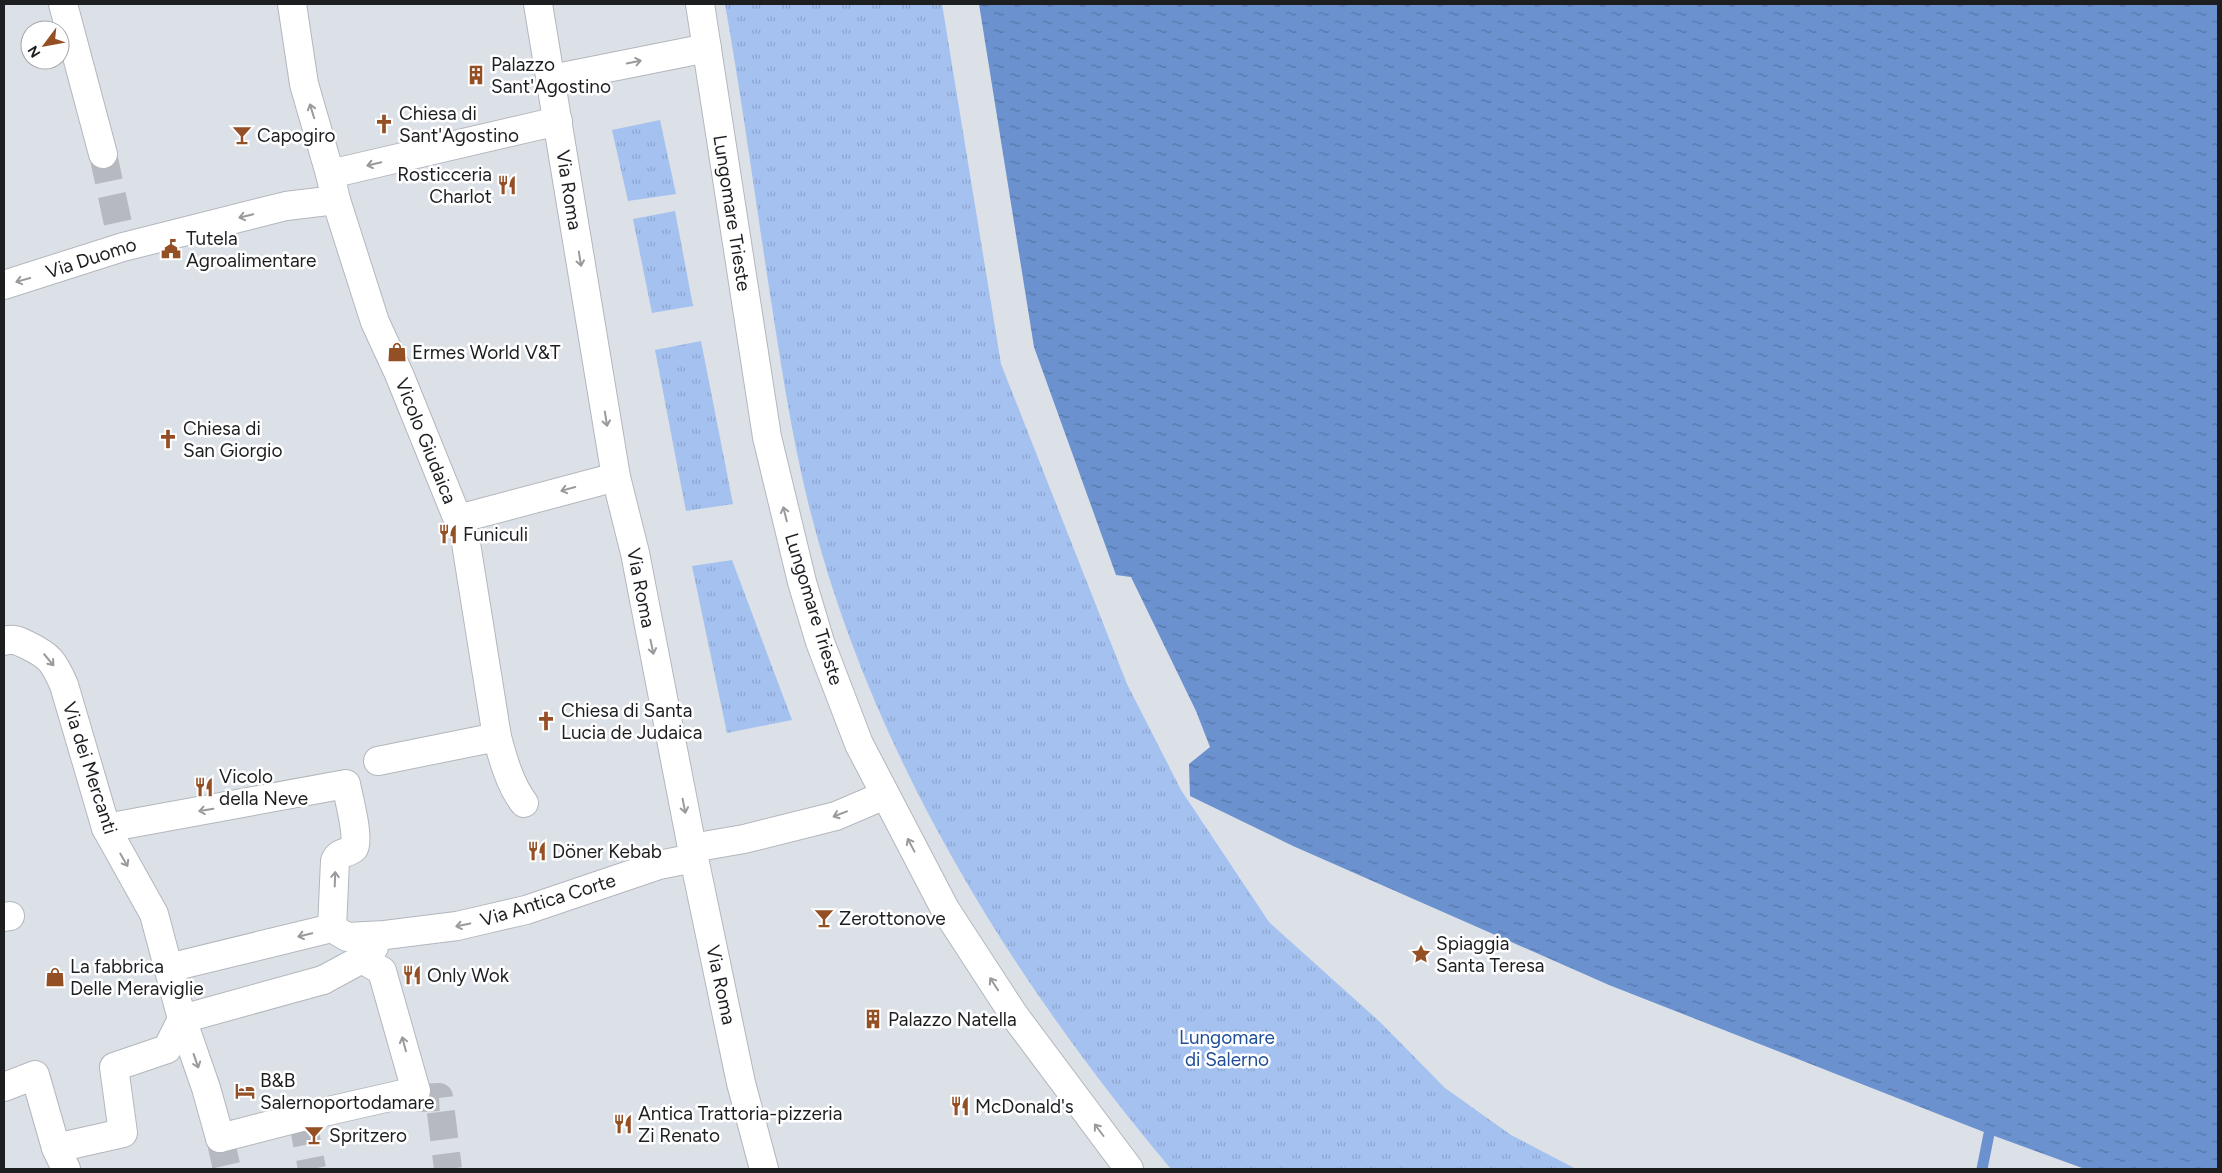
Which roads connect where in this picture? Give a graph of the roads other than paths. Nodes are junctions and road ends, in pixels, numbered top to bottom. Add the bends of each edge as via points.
1 (63, 4) edge
2 (292, 4) edge
3 (538, 4) edge
4 (700, 4) edge
5 (707, 48) junction
6 (552, 79) junction
7 (558, 121) junction
8 (104, 154) tunnel mouth
9 (333, 187) junction
10 (4, 284) edge
11 (616, 477) junction
12 (458, 519) junction
13 (5, 635) edge
14 (498, 737) junction
15 (378, 760) dead end
16 (884, 795) junction
17 (524, 803) dead end
18 (106, 828) junction
19 (693, 853) junction
20 (332, 928) junction
21 (385, 935) junction
22 (362, 959) junction
23 (168, 968) junction
24 (182, 1019) junction
25 (4, 1087) edge
26 (61, 1158) edge
27 (764, 1169) edge
28 (1129, 1169) edge

1 - 8 street
9 -> 2 street, Vicolo Giudaica via 304,84
3 - 6 street, Via Roma
4 - 5 street, Lungomare Trieste
6 -> 5 street
16 -> 5 street, Lungomare Trieste via 859,744 820,642 769,446
6 - 7 street, Via Roma
7 -> 9 street, Via Duomo
7 -> 11 street, Via Roma
9 -> 10 street, Via Duomo via 286,206 123,246
9 - 12 street, Vicolo Giudaica via 375,322
11 -> 12 street
11 -> 19 street, Via Roma via 635,553
12 - 14 street, Vicolo Giudaica via 465,537
13 -> 18 street, Via dei Mercanti via 43,652 56,669 64,685
14 - 15 street
14 - 17 street, Vicolo Giudaica via 503,759
16 -> 19 street, Via Antica Corte via 836,816
28 -> 16 street, Lungomare Trieste via 1014,1015 945,909
20 -> 18 street via 335,861 339,854 352,849 356,836 346,784
18 -> 23 street, Via dei Mercanti via 154,914
19 -> 21 street, Via Antica Corte via 526,910 457,926
19 - 27 street, Via Roma via 742,1083
20 - 21 street, Via Antica Corte via 347,937
20 -> 23 street
21 - 22 street
22 - 24 street via 323,980
24 -> 22 street, Via dei Mercanti via 220,1138 416,1091 382,971
23 - 24 street, Via dei Mercanti
24 - 26 street via 167,1049 114,1067 123,1133
25 - 26 street via 35,1075

